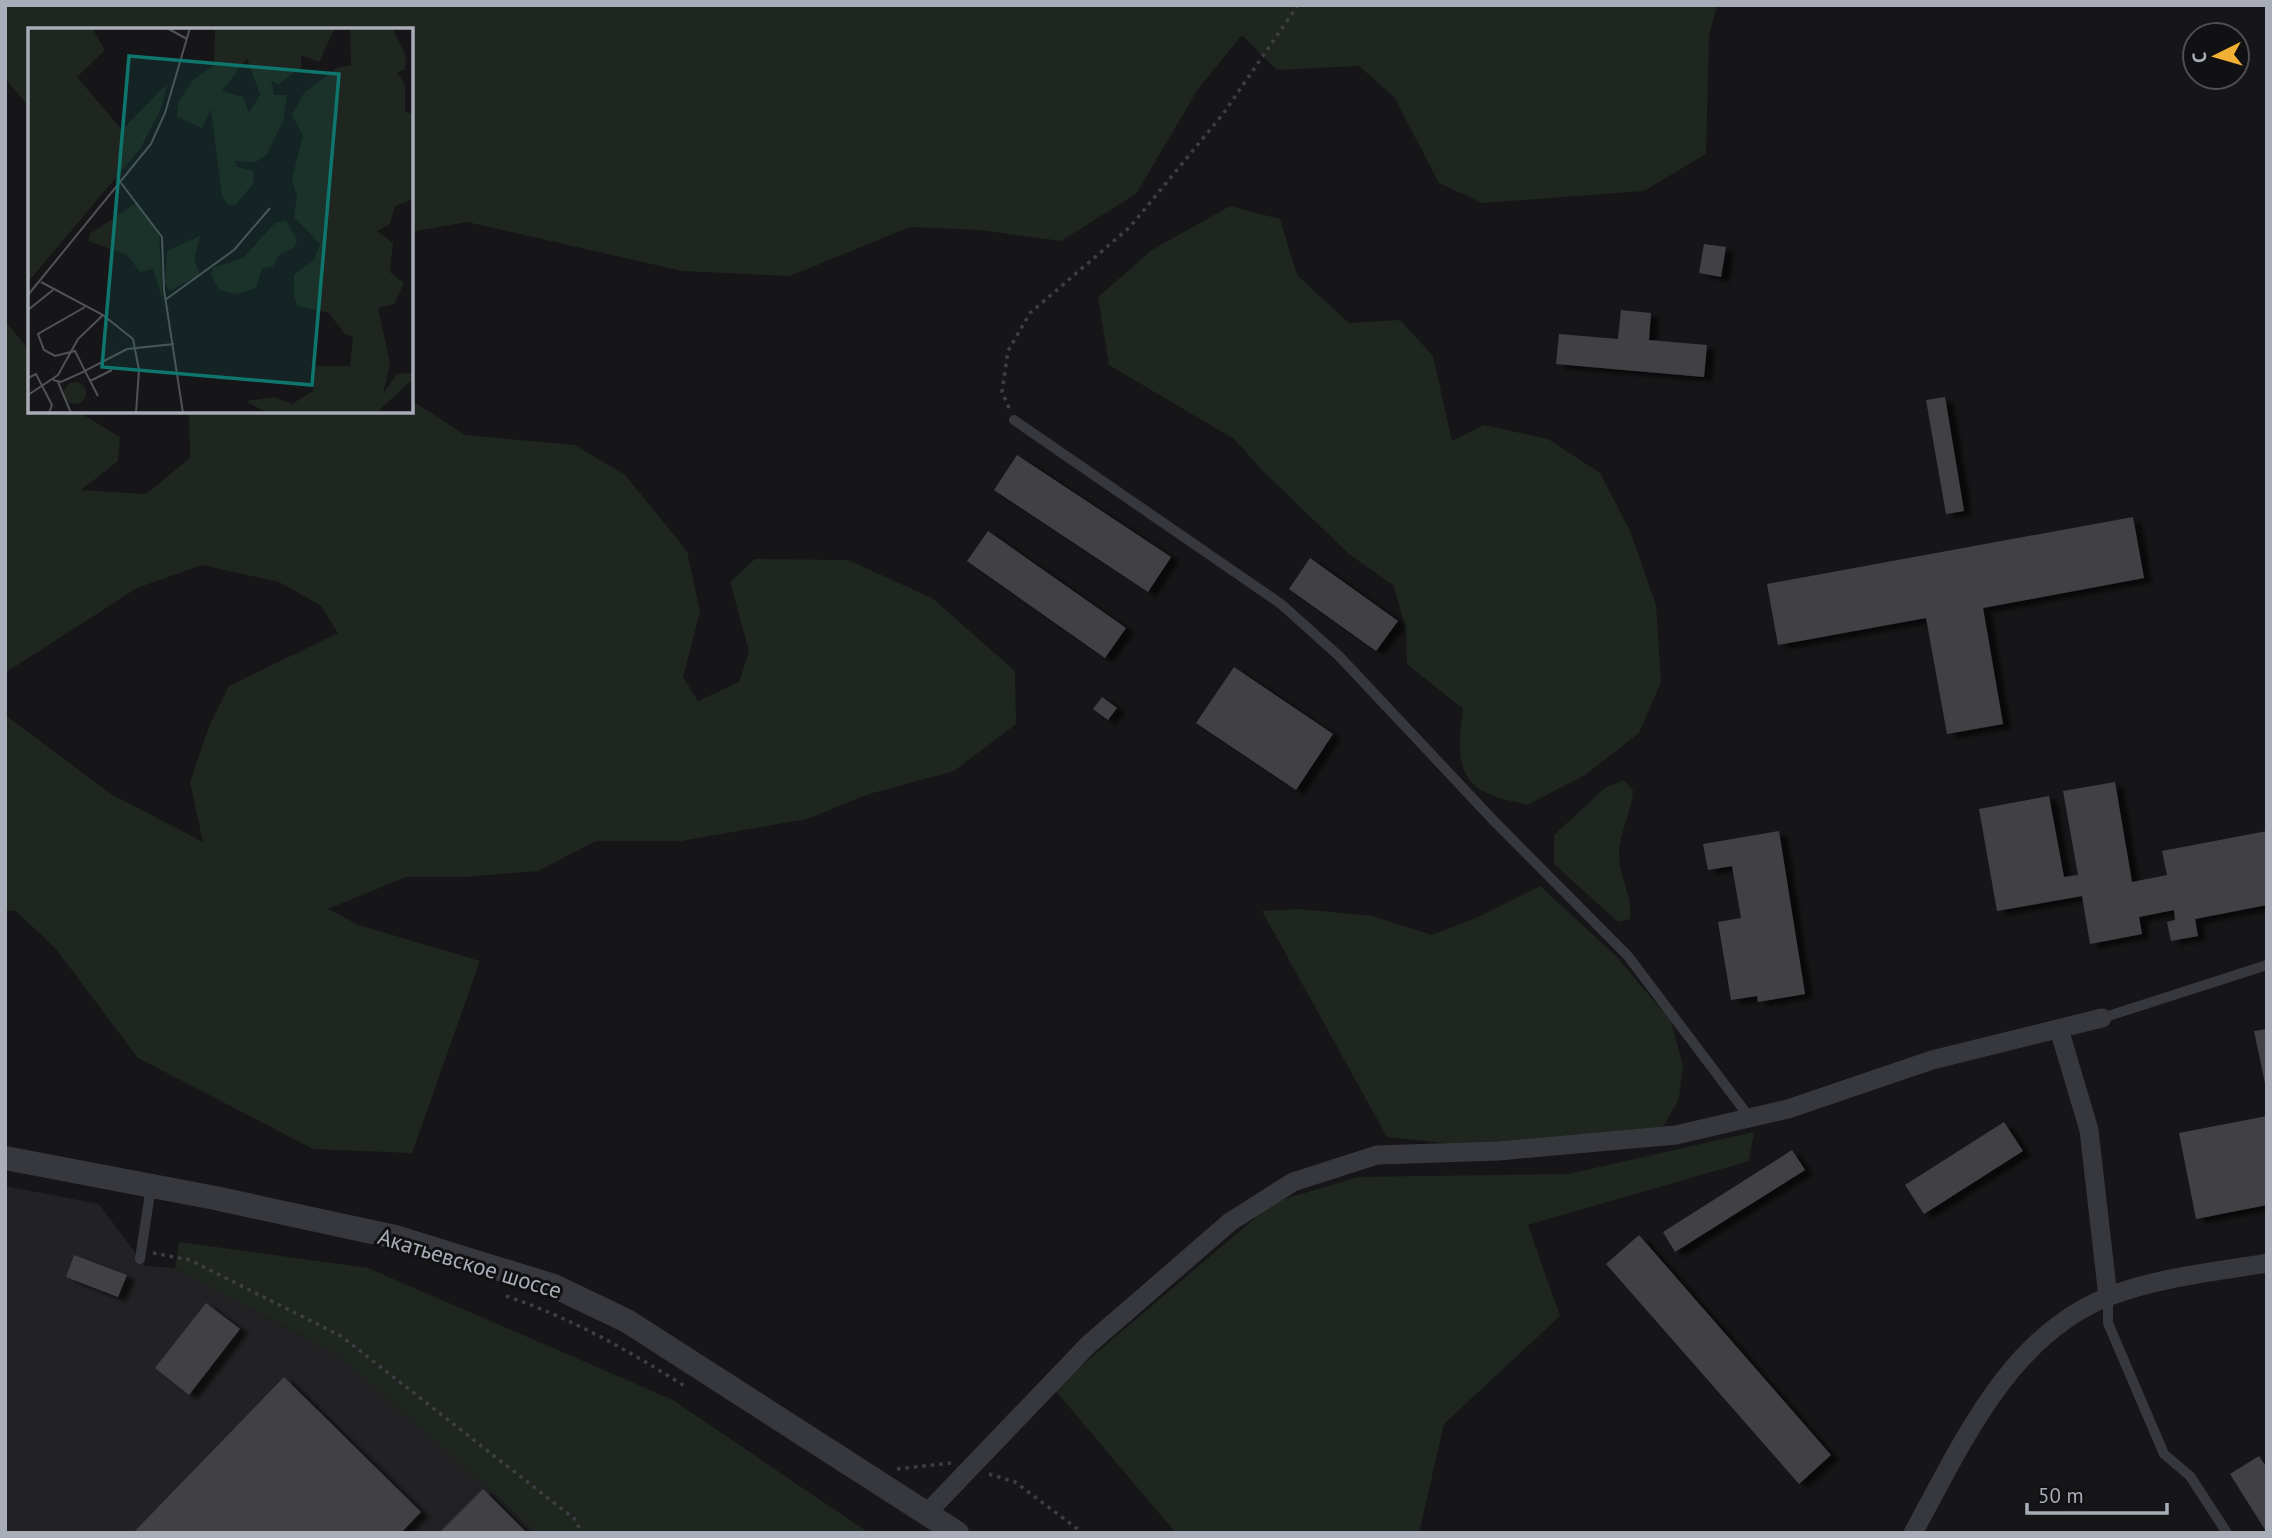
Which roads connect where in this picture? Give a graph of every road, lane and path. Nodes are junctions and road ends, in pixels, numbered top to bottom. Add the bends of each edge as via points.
1 (1297, 5) edge
2 (1014, 420) joint
3 (2267, 965) edge
4 (2102, 1017) joint
5 (2059, 1029) junction
6 (1750, 1118) junction
7 (5, 1158) edge
8 (152, 1186) junction
9 (141, 1255) joint
10 (2267, 1263) edge
11 (496, 1292) dead end
12 (2108, 1297) junction
13 (692, 1391) dead end
14 (888, 1469) dead end
15 (969, 1469) junction
16 (927, 1513) junction
17 (581, 1533) edge
18 (957, 1533) edge
19 (1083, 1533) edge
20 (1913, 1533) edge
21 (2227, 1533) edge

1 - 2 path via 1223,114 1130,227 1030,313 1008,351 1002,392
2 - 6 lane via 1281,604 1339,656 1629,956
3 - 4 lane
4 - 5 street
5 - 6 street via 1932,1060
5 - 12 street via 2089,1130
6 - 15 street via 1676,1135 1499,1151 1377,1155 1293,1182 1230,1222 1088,1345
7 - 8 street, Акатьевское шоссе
8 - 9 lane
8 - 16 street, Акатьевское шоссе via 394,1237 554,1286 627,1321
9 - 17 path via 190,1259 341,1336 576,1520
10 - 12 street via 2146,1284
11 - 13 path via 548,1310 622,1346
12 - 20 street via 2050,1327 2024,1355 1974,1423
12 - 21 lane via 2108,1324 2164,1454 2190,1476
14 - 15 path via 947,1462
15 - 16 street
15 - 19 path via 1015,1482
16 - 18 street, Акатьевское шоссе

